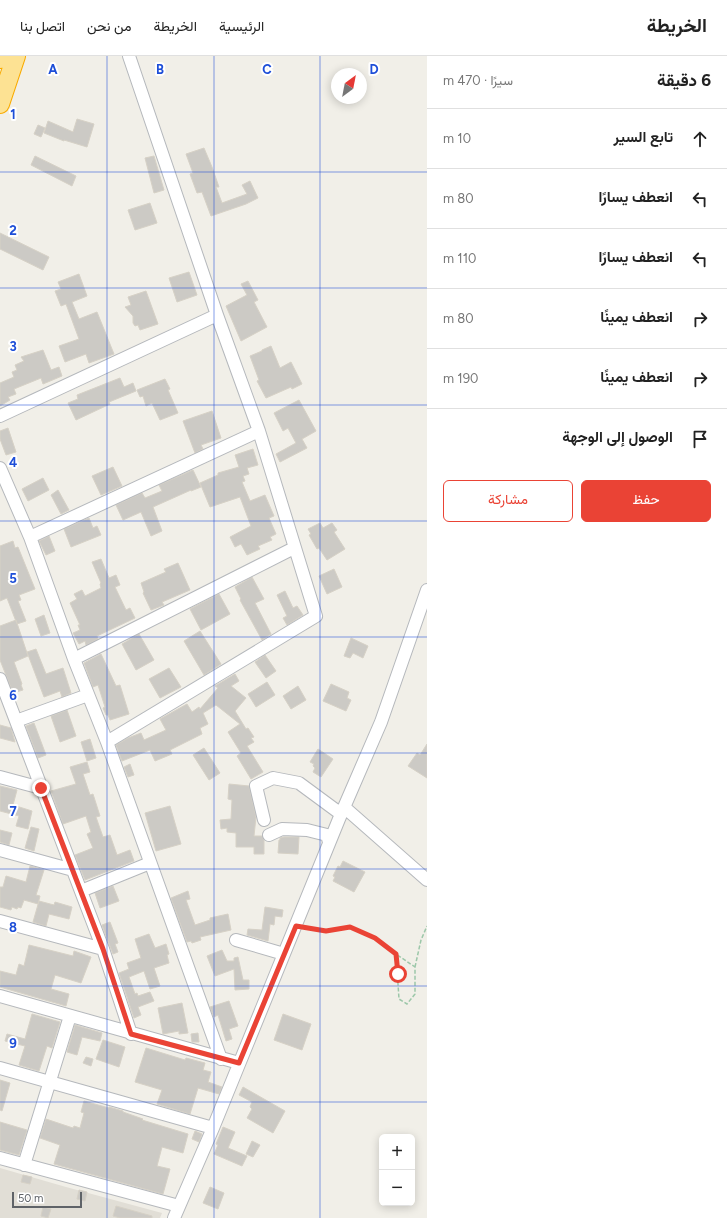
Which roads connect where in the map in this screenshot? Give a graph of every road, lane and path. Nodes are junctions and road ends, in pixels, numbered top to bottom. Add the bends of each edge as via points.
1 (1, 56) edge
2 (16, 56) edge
3 (129, 56) edge
4 (0, 59) edge
5 (0, 104) edge
6 (217, 315) junction
7 (0, 416) edge
8 (259, 431) junction
9 (0, 468) edge
10 (30, 537) junction
11 (294, 548) junction
12 (427, 590) edge
13 (74, 659) junction
14 (0, 679) edge
15 (88, 695) junction
16 (4, 701) edge
17 (16, 721) junction
18 (107, 742) junction
19 (0, 777) edge
20 (41, 788) junction
21 (342, 810) junction
22 (264, 820) dead end
23 (269, 835) dead end
24 (329, 842) junction
25 (0, 850) edge
26 (150, 863) junction
27 (73, 870) junction
28 (427, 880) edge
29 (81, 891) junction
30 (0, 921) edge
31 (296, 926) junction
32 (427, 926) edge
33 (236, 940) dead end
34 (103, 949) junction
35 (284, 954) junction
36 (396, 954) junction
37 (415, 967) junction
38 (0, 996) edge
39 (70, 1016) junction
40 (131, 1034) junction
41 (221, 1059) junction
42 (239, 1063) junction
43 (0, 1068) edge
44 (49, 1082) junction
45 (213, 1128) junction
46 (0, 1158) edge
47 (24, 1165) junction
48 (179, 1206) junction
49 (174, 1218) edge

1 - 4 highway
2 - 5 highway
3 - 6 street
6 - 7 street
6 - 8 street
8 - 10 street
8 - 11 street
9 - 10 street
10 - 13 street
11 - 13 street
11 - 18 street via 316,616
12 - 21 street via 381,722
13 - 15 street
14 - 16 street
15 - 17 street
15 - 18 street
16 - 17 street
17 - 20 street
18 - 26 street
19 - 20 street
20 - 27 street
21 - 22 street via 299,783 273,778 256,786
21 - 24 street
21 - 28 street
23 - 24 street via 282,829 308,830 327,835
24 - 31 street
25 - 27 street
26 - 29 street
26 - 41 street
27 - 29 street
29 - 34 street
30 - 34 street
31 - 35 street
31 - 36 path via 326,931 350,927 375,938
32 - 37 path
33 - 35 street
34 - 40 street
35 - 42 street
36 - 37 path
36 - 37 path via 400,999 407,1004 415,994
38 - 39 street
39 - 40 street
39 - 44 street
40 - 41 street
41 - 42 street
42 - 45 street
43 - 44 street
44 - 45 street
44 - 47 street
45 - 48 street
46 - 47 street
47 - 48 street
48 - 49 street

